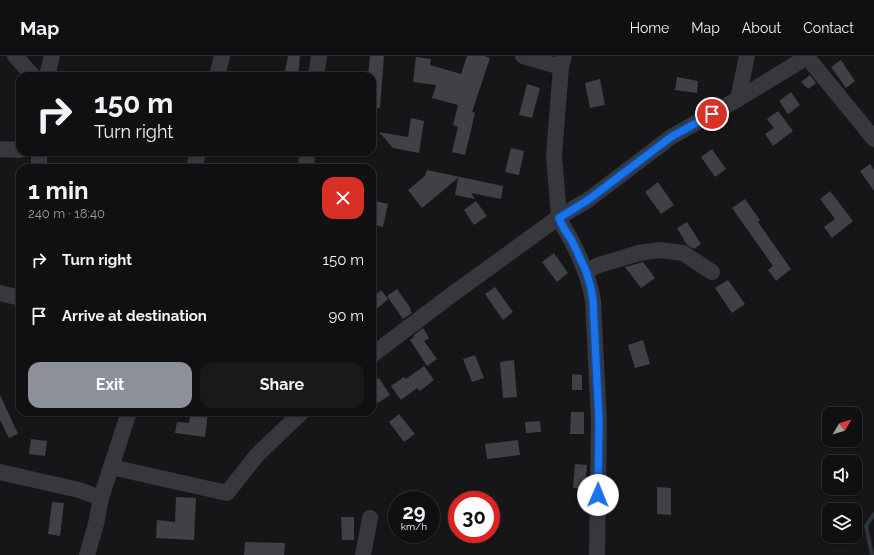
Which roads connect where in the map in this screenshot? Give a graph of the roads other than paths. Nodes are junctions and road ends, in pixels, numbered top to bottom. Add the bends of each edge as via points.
1 (15, 56) edge
2 (52, 56) edge
3 (222, 56) edge
4 (319, 56) edge
5 (523, 56) edge
6 (747, 56) edge
7 (808, 57) edge
8 (563, 62) edge
9 (29, 72) edge
10 (47, 72) edge
11 (218, 72) edge
12 (317, 72) edge
13 (738, 99) junction
14 (874, 139) edge
15 (0, 149) edge
16 (16, 150) edge
17 (559, 218) junction
18 (586, 271) junction
19 (712, 272) dead end
20 (0, 293) edge
21 (16, 297) edge
22 (376, 352) edge
23 (128, 416) edge
24 (298, 416) edge
25 (111, 467) junction
26 (0, 472) edge
27 (101, 498) junction
28 (370, 518) dead end
29 (87, 555) edge
30 (363, 555) edge
31 (597, 555) edge

1 - 9 street
2 - 10 street
3 - 11 street
4 - 12 street
5 - 8 street
6 - 13 street
7 - 13 street
7 - 14 street
8 - 17 street via 554,155
13 - 17 street via 671,137 588,200
15 - 16 street
17 - 18 street
17 - 22 street
18 - 19 street via 639,253 660,250 683,253
18 - 31 street via 593,301 599,421
20 - 21 street
23 - 25 street
24 - 25 street via 257,455 227,493
25 - 27 street
26 - 27 street via 79,490
27 - 29 street
28 - 30 street

